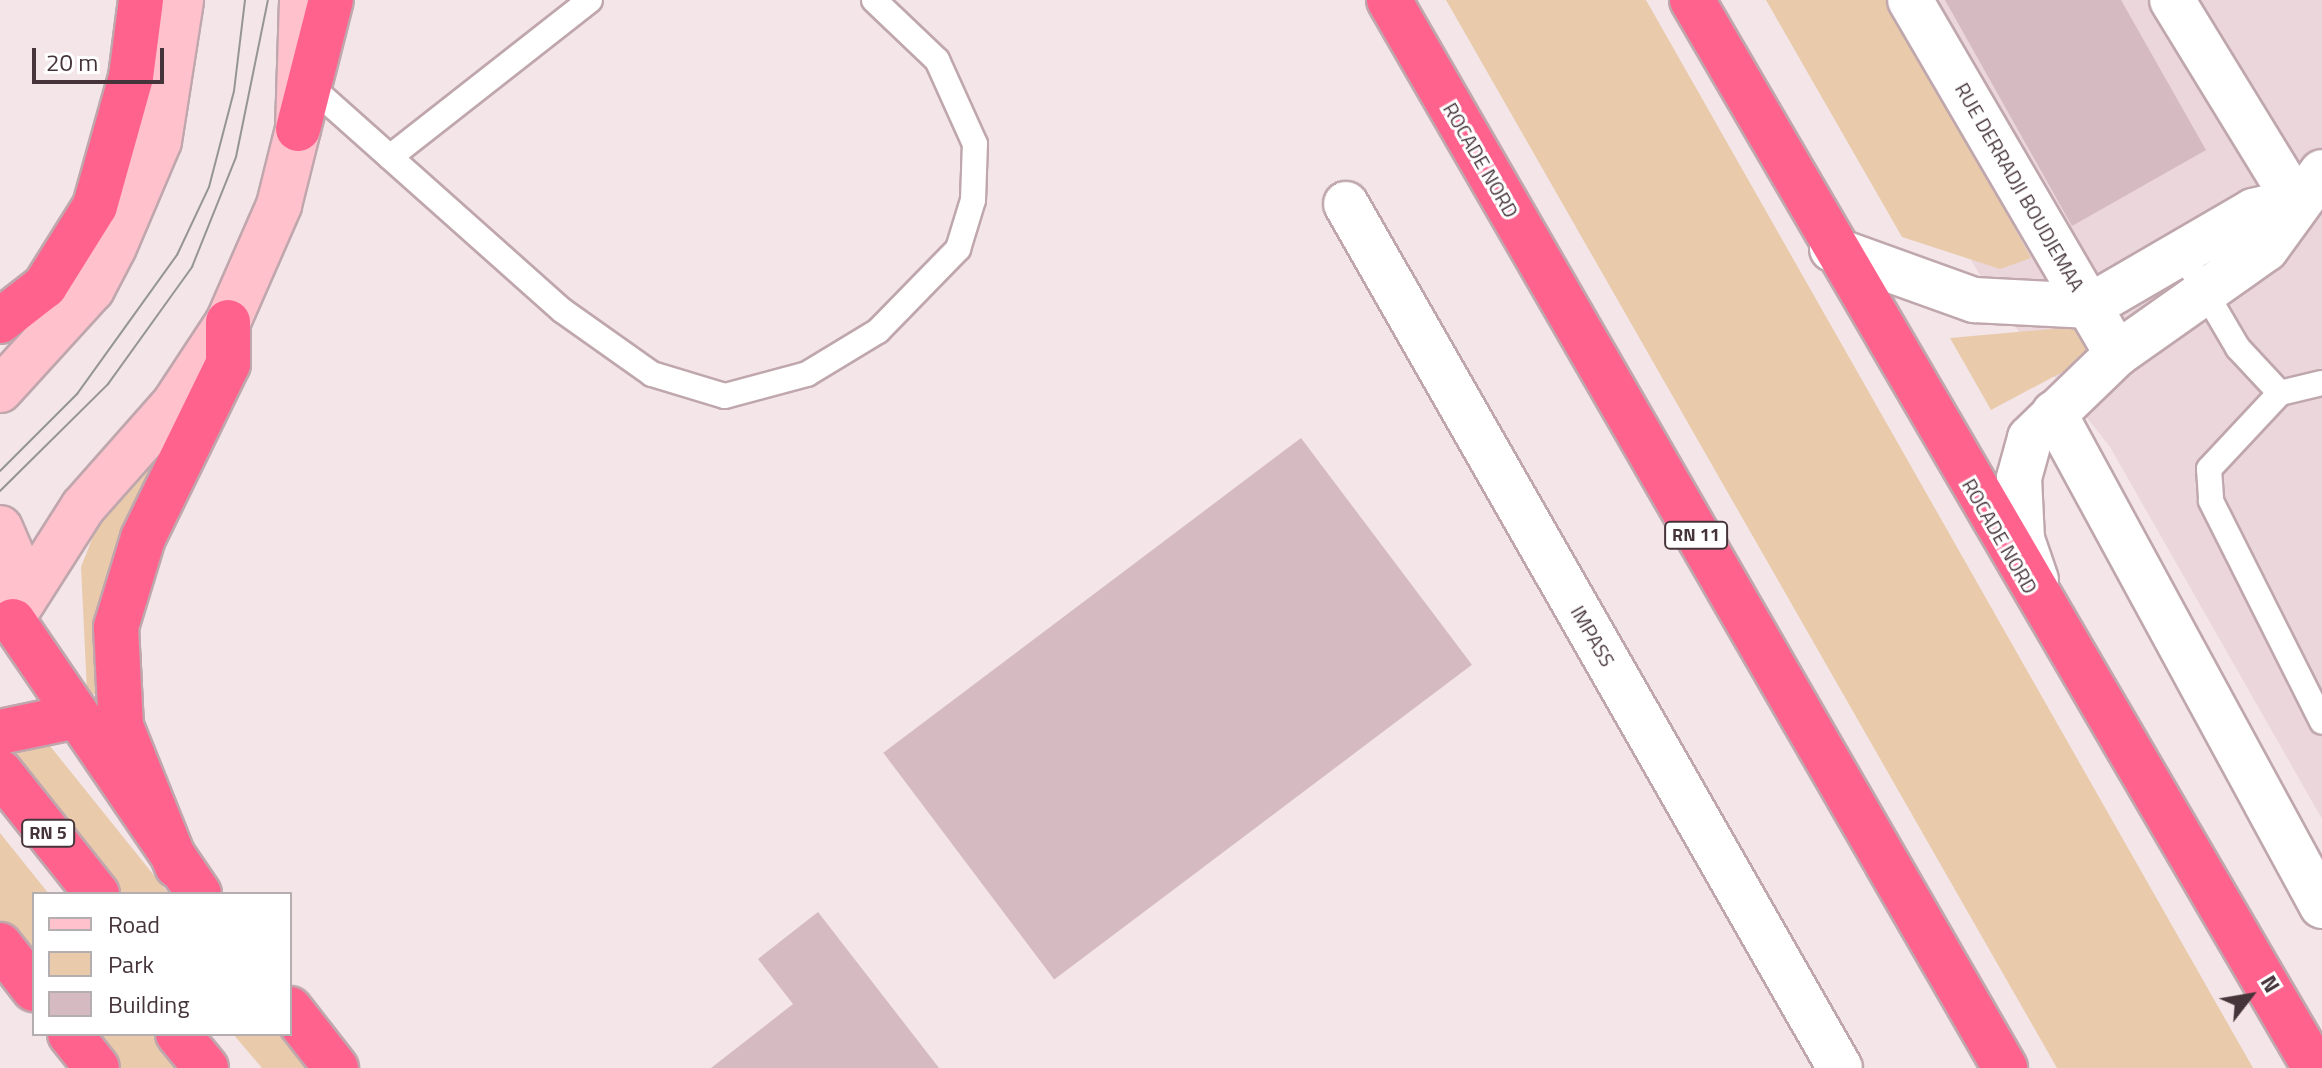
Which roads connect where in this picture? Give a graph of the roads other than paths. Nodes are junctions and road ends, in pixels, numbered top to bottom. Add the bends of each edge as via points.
1 (141, 0) edge
2 (181, 0) edge
3 (302, 0) edge
4 (331, 0) edge
5 (590, 0) edge
6 (874, 0) edge
7 (1389, 0) edge
8 (1692, 0) edge
9 (1910, 0) edge
10 (2172, 0) edge
11 (308, 84) junction
12 (298, 129) junction
13 (390, 157) junction
14 (2308, 186) edge
15 (1346, 204) dead end
16 (1832, 249) junction
17 (2184, 256) junction
18 (2204, 298) junction
19 (2090, 306) junction
20 (0, 321) edge
21 (228, 322) junction
22 (2117, 354) junction
23 (2322, 383) edge
24 (0, 390) edge
25 (2280, 393) junction
26 (2054, 413) junction
27 (0, 528) edge
28 (2048, 617) junction
29 (10, 623) edge
30 (72, 717) junction
31 (2322, 722) edge
32 (0, 732) edge
33 (0, 772) edge
34 (0, 810) edge
35 (188, 880) edge
36 (65, 892) edge
37 (95, 892) edge
38 (2322, 906) edge
39 (0, 945) edge
40 (32, 986) edge
41 (292, 1012) edge
42 (72, 1036) edge
43 (180, 1036) edge
44 (210, 1036) edge
45 (97, 1068) edge
46 (206, 1068) edge
47 (235, 1068) edge
48 (336, 1068) edge
49 (1840, 1068) edge
50 (2005, 1068) edge
51 (2315, 1068) edge

1 - 20 highway via 124,106 95,206 53,276
2 - 24 main road via 159,141 114,247 92,289
3 - 12 main road
4 - 11 highway
5 - 13 lane
6 - 13 lane via 937,60 975,144 973,200 958,249 878,331 807,374 725,396 652,374 563,311
7 - 50 highway, ROCADE NORD / RN 11
8 - 16 highway, ROCADE NORD
9 - 19 street, RUE DERRADJI BOUDJEMAA
10 - 14 street
11 - 12 highway
11 - 13 lane
12 - 21 main road via 279,205
14 - 17 street, RUE DERRADJI BOUDJEMAA via 2253,211
14 - 18 street via 2266,249
15 - 49 street, IMPASS
16 - 19 street via 1974,300
16 - 28 highway, ROCADE NORD
17 - 18 lane
17 - 19 street, RUE DERRADJI BOUDJEMAA
18 - 22 street
18 - 25 lane
19 - 22 street
21 - 29 main road via 174,404 83,507
21 - 35 highway via 228,364 143,538 116,627 121,726
22 - 26 street
23 - 25 lane
25 - 31 lane via 2209,469 2211,501
26 - 28 street via 2030,438 2019,478 2022,539
26 - 38 street
27 - 29 main road via 19,572
28 - 51 highway, ROCADE NORD
29 - 30 highway
30 - 32 highway
30 - 35 highway
33 - 37 highway, RN 5
34 - 36 highway, RN 5
39 - 40 highway
41 - 48 highway
42 - 45 highway
43 - 46 highway
44 - 47 highway

